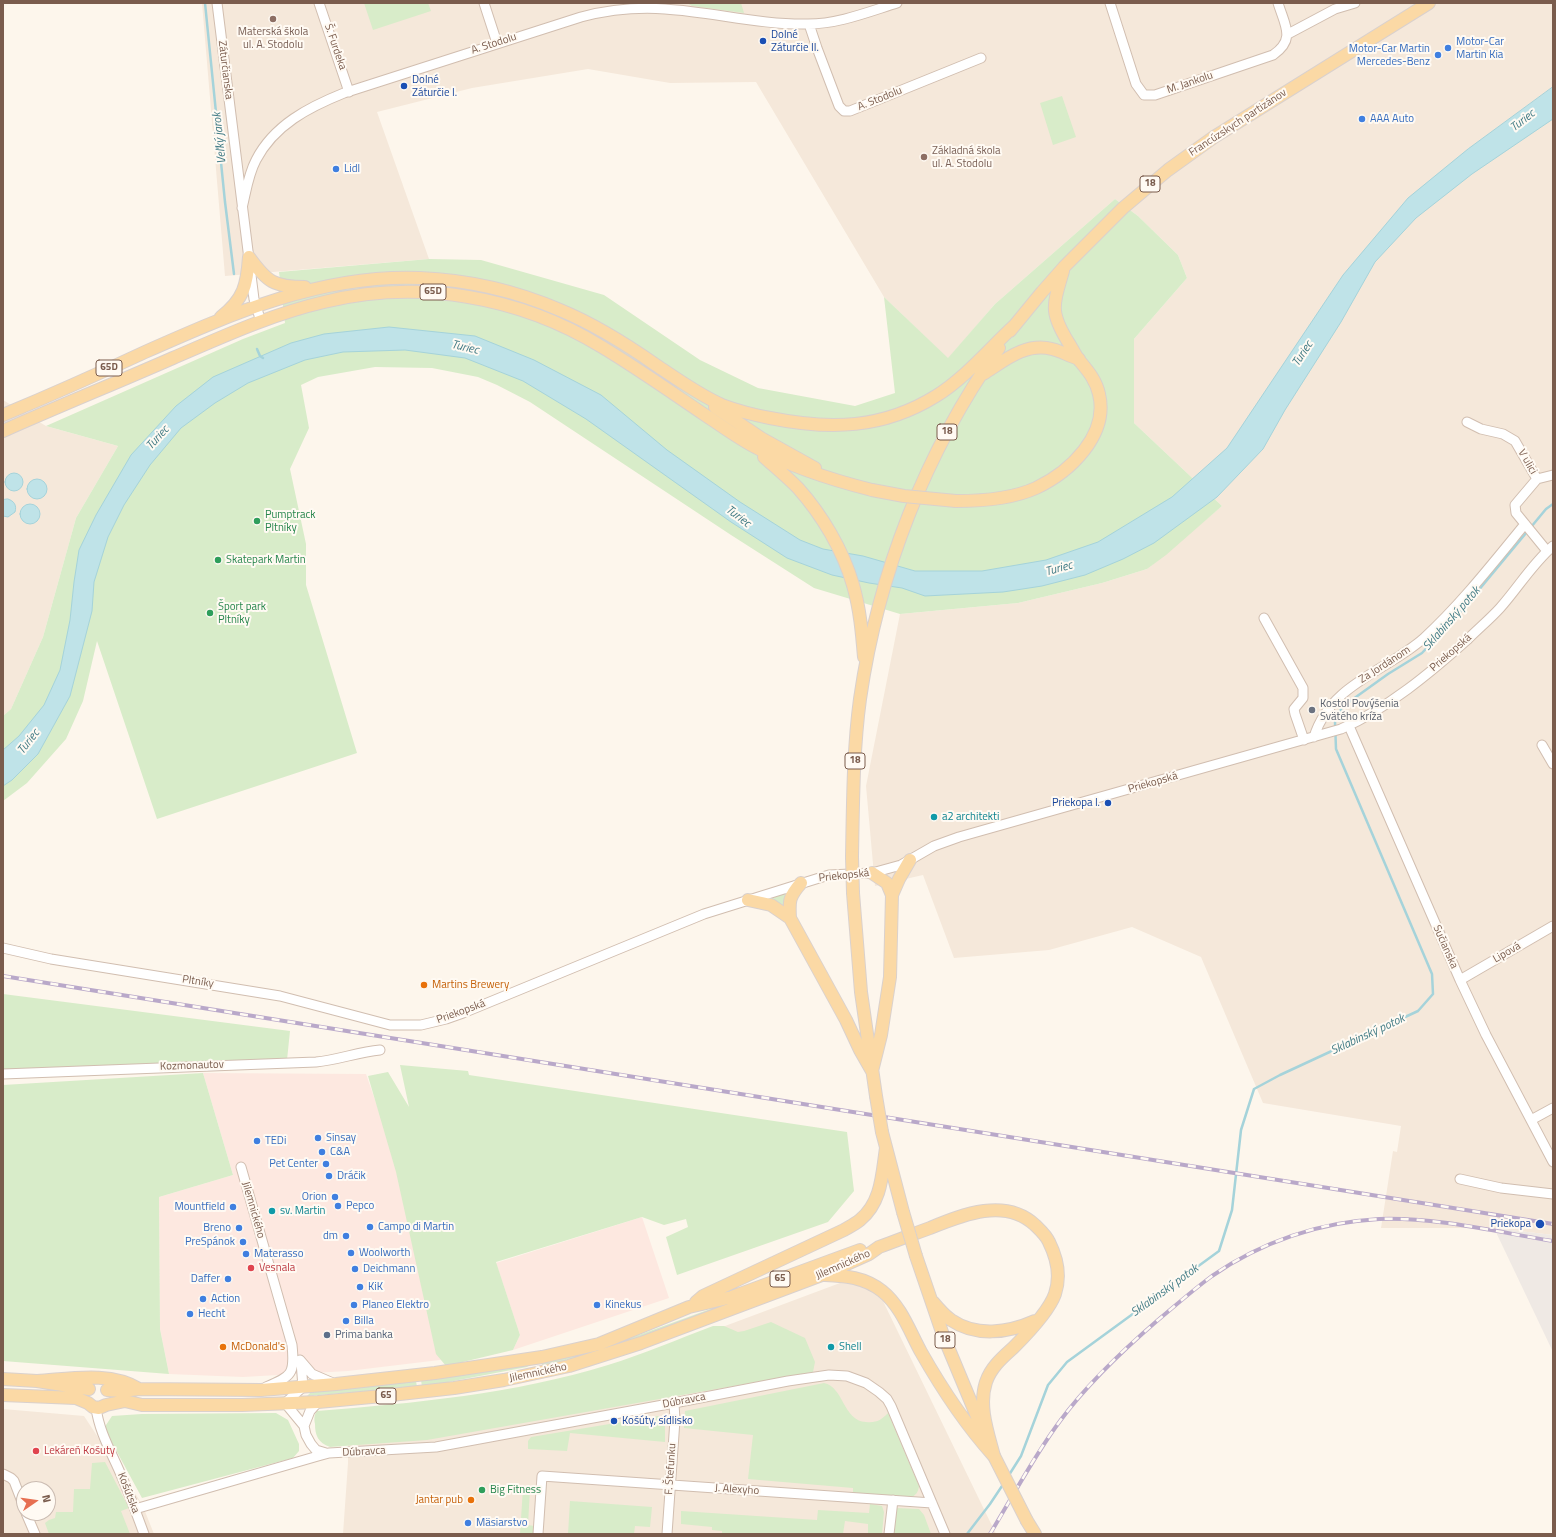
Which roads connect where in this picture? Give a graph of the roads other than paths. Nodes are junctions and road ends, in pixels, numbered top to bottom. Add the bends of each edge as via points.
1 (217, 3) edge
2 (319, 3) edge
3 (484, 3) edge
4 (896, 3) edge
5 (1110, 3) edge
6 (1278, 3) edge
7 (1355, 3) edge
8 (1430, 3) edge
9 (809, 24) junction
10 (1288, 34) junction
11 (497, 43) junction
12 (981, 58) dead end
13 (349, 92) junction
14 (242, 208) junction
15 (249, 258) junction
16 (1064, 268) junction
17 (320, 287) junction
18 (256, 306) junction
19 (216, 321) junction
20 (261, 322) junction
21 (1014, 326) junction
22 (1079, 359) junction
23 (980, 376) junction
24 (679, 380) junction
25 (3, 415) edge
26 (1467, 422) dead end
27 (3, 431) edge
28 (755, 448) junction
29 (1553, 475) edge
30 (834, 478) junction
31 (1537, 479) junction
32 (1525, 524) junction
33 (1550, 549) edge
34 (1264, 618) dead end
35 (866, 667) junction
36 (1345, 728) junction
37 (1314, 737) junction
38 (1304, 740) junction
39 (1542, 745) dead end
40 (1552, 761) edge
41 (910, 860) junction
42 (872, 873) junction
43 (800, 883) junction
44 (892, 896) junction
45 (748, 900) junction
46 (790, 918) junction
47 (1553, 926) edge
48 (3, 948) edge
49 (1460, 980) junction
50 (390, 1025) joint
51 (380, 1050) dead end
52 (872, 1071) junction
53 (3, 1074) edge
54 (1553, 1108) edge
55 (1531, 1120) junction
56 (886, 1148) junction
57 (1553, 1162) edge
58 (241, 1167) dead end
59 (1460, 1179) dead end
60 (1553, 1194) edge
61 (879, 1247) junction
62 (822, 1275) junction
63 (930, 1300) junction
64 (689, 1307) junction
65 (1038, 1320) junction
66 (292, 1345) junction
67 (301, 1362) junction
68 (3, 1379) edge
69 (37, 1382) junction
70 (336, 1384) junction
71 (303, 1387) junction
72 (89, 1389) junction
73 (139, 1389) junction
74 (107, 1390) junction
75 (261, 1390) junction
76 (3, 1395) edge
77 (318, 1402) junction
78 (285, 1403) junction
79 (674, 1403) junction
80 (97, 1405) junction
81 (304, 1426) junction
82 (329, 1454) junction
83 (994, 1456) junction
84 (3, 1474) edge
85 (670, 1485) junction
86 (16, 1486) edge
87 (893, 1500) junction
88 (932, 1503) junction
89 (134, 1509) junction
90 (29, 1521) edge
91 (35, 1534) edge
92 (144, 1534) edge
93 (538, 1534) edge
94 (666, 1534) edge
95 (889, 1534) edge
96 (945, 1534) edge
97 (1035, 1534) edge

1 - 14 street, Záturčianska
2 - 13 street, Š. Furdeka
3 - 11 street
4 - 9 street, A. Stodolu via 859,15
5 - 10 street, M. Jankolu via 1136,84 1144,95 1155,95 1273,56 1281,50
6 - 10 street
7 - 10 street via 1335,9
8 - 16 main road, Francúzskych partizánov / 18 via 1226,129 1186,157 1123,208
9 - 11 street, A. Stodolu via 762,22 665,9 616,10 581,17
9 - 12 street, A. Stodolu via 839,106 844,111 850,111
11 - 13 street, A. Stodolu
13 - 14 street, A. Stodolu via 304,111 290,120 269,140 256,160
14 - 15 street, Záturčianska
15 - 17 main road via 264,277 277,284
15 - 18 street, Záturčianska
15 - 19 main road via 246,286 240,299
16 - 21 main road, 18
16 - 22 main road via 1054,306 1055,318 1060,331
17 - 18 main road, 65D
17 - 24 main road, 65D via 366,280 411,278 469,283 508,291 582,320
18 - 19 main road, 65D
18 - 20 street, Záturčianska
19 - 25 main road, 65D
20 - 27 main road, 65D
20 - 28 main road, 65D via 324,302 391,292 444,293 504,305 552,322 599,345 644,372
21 - 23 main road, 18
21 - 24 main road via 954,383 936,396 891,417 869,422 843,426 815,425 757,415 721,404
22 - 23 main road via 1052,349 1036,347 1013,355
22 - 30 main road, bridge via 1089,370 1099,395 1100,410 1096,430 1080,455 1062,471 1035,488 996,499 956,501 872,490
23 - 35 main road, 18 via 930,464 918,491 898,543
24 - 30 main road via 761,438
26 - 31 street, V ulici via 1503,434 1515,441
28 - 30 main road via 815,475
28 - 35 main road via 812,505 843,559 853,585 860,615
29 - 31 street
31 - 32 street, V ulici via 1515,505 1516,513
32 - 33 street
32 - 37 street, Za Jordánom via 1467,592 1424,637 1412,648 1347,690 1333,703
33 - 36 street, Priekopská via 1537,561 1500,608 1446,658 1394,698
34 - 38 street via 1303,688 1303,698 1294,709
35 - 52 main road, 18, bridge via 856,733 852,856 858,961
36 - 37 street, Priekopská
36 - 49 street, Sučianska
37 - 38 street, Priekopská
38 - 41 street, Priekopská via 959,837 934,846
39 - 40 street
41 - 42 street, Priekopská
41 - 44 main road
42 - 43 street, Priekopská via 829,875
42 - 44 main road via 886,883
43 - 45 street, Priekopská
43 - 46 main road via 791,895
44 - 52 main road via 890,977 881,1035
45 - 46 main road via 771,905
45 - 50 street, Priekopská via 655,933 446,1019 421,1026
46 - 52 main road
47 - 49 street, Lipová
48 - 50 street, Pltníky via 51,959 280,996
49 - 55 street, Sučianska
51 - 53 street, Kozmonautov via 323,1061
52 - 56 main road, 18, bridge
54 - 55 street
55 - 57 street, Sučianska
56 - 63 main road, 18, bridge
56 - 64 main road via 876,1202 860,1220 844,1230 703,1296
58 - 66 street, Jilemnického
59 - 60 street via 1501,1188
61 - 62 main road, Jilemnického / 65
61 - 64 main road, Jilemnického / 65 via 867,1248 732,1297
61 - 65 main road via 959,1216 1000,1210 1019,1215 1030,1221 1047,1238 1057,1261 1055,1294
62 - 77 main road, Jilemnického / 65 via 641,1343 556,1369 454,1388
62 - 83 main road via 860,1279 876,1287 891,1300 956,1409
63 - 65 main road via 949,1319 970,1329 1004,1331
63 - 83 main road, 18
64 - 70 main road, Jilemnického / 65 via 599,1344 573,1351 446,1372
65 - 83 main road via 996,1365 986,1383 983,1406
66 - 67 street, Jilemnického
66 - 75 street, Jilemnického via 292,1370 284,1379
67 - 70 street, Jilemnického via 312,1374
67 - 71 street, Jilemnického
68 - 69 main road, Jilemnického / 65
69 - 72 main road, Jilemnického / 65
69 - 73 main road, Jilemnického / 65 via 100,1377 130,1383
70 - 71 main road, Jilemnického / 65
71 - 75 main road, Jilemnického / 65
71 - 78 street
72 - 74 main road, Jilemnického / 65 via 100,1386
72 - 80 main road via 87,1396
73 - 74 main road, Jilemnického / 65
73 - 75 main road, Jilemnického / 65
74 - 80 main road via 109,1399
76 - 80 main road, Jilemnického / 65 via 76,1398
77 - 78 main road, Jilemnického / 65
77 - 81 street via 310,1410
78 - 80 main road, Jilemnického / 65 via 163,1405 125,1401
78 - 81 street, Dúbravca
79 - 82 street, Dúbravca via 436,1447
79 - 85 street, F. Štefunku
79 - 88 street, Dúbravca via 807,1378 847,1376 873,1387 887,1399
80 - 89 street, Košútska via 98,1420 104,1439
81 - 82 street, Dúbravca via 306,1435 316,1450
82 - 89 street, Dúbravca
83 - 97 main road, 18, bridge
84 - 86 street via 11,1478
85 - 87 street, J. Alexyho
85 - 93 street, J. Alexyho via 542,1476
85 - 94 street, F. Štefunku
87 - 88 street, J. Alexyho
87 - 95 street
88 - 96 street, Dúbravca
89 - 92 street, Košútska
90 - 91 street

